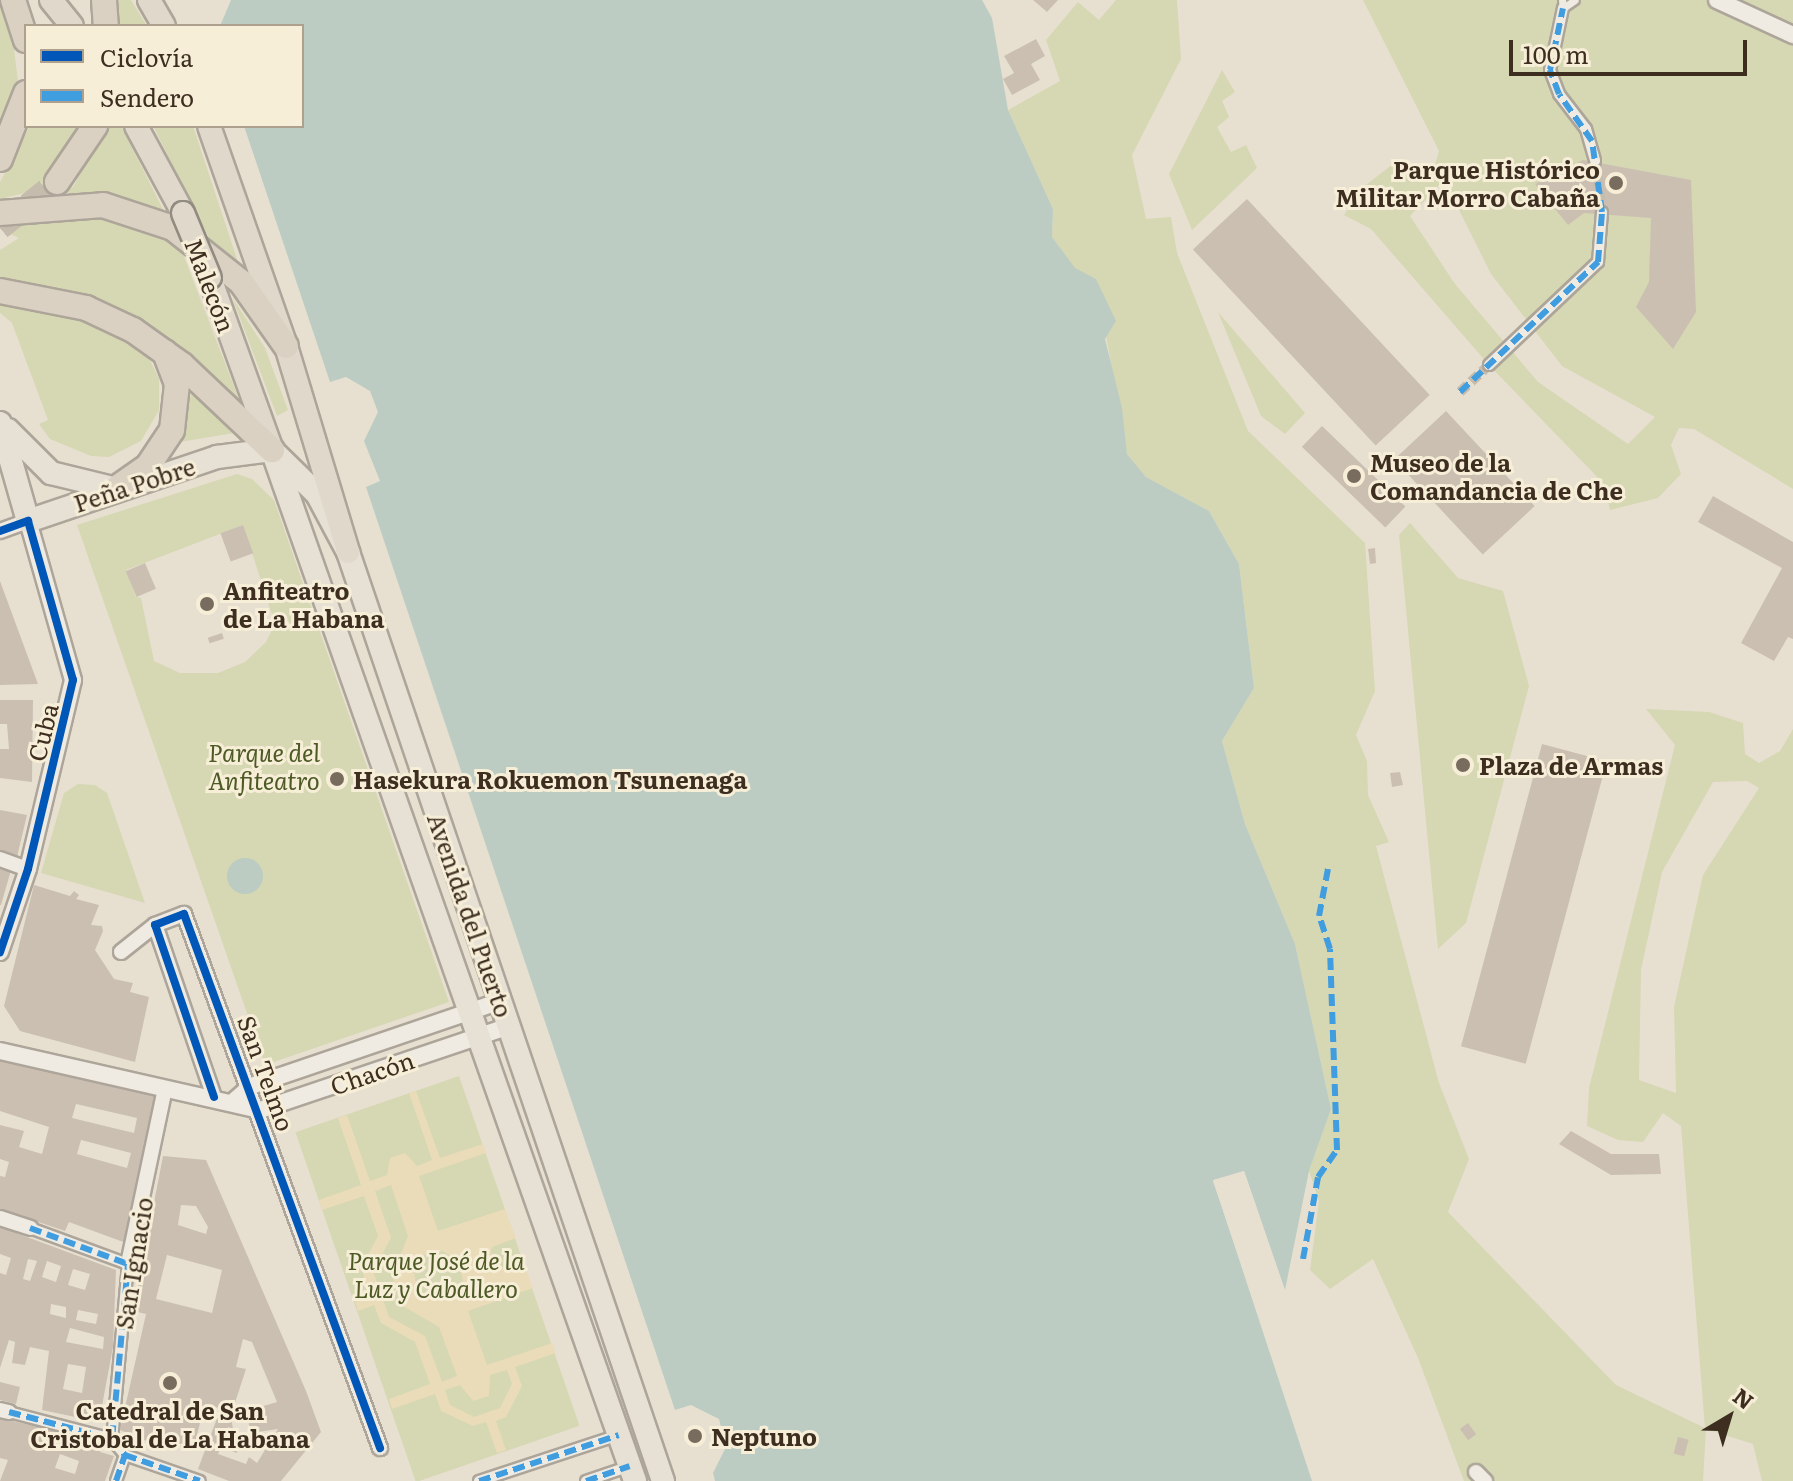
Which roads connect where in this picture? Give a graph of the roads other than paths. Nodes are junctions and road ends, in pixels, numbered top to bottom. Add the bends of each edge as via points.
1 (13, 0) edge
2 (51, 0) edge
3 (104, 0) edge
4 (149, 0) edge
5 (1575, 0) edge
6 (1717, 0) edge
7 (1562, 4) edge
8 (70, 24) edge
9 (106, 24) edge
10 (163, 24) edge
11 (24, 34) edge
12 (1793, 35) edge
13 (24, 98) edge
14 (94, 128) edge
15 (137, 128) edge
16 (210, 128) edge
17 (0, 159) edge
18 (1595, 161) tunnel mouth
19 (57, 182) tunnel mouth
20 (1602, 212) tunnel mouth
21 (0, 213) edge
22 (0, 291) edge
23 (286, 346) junction
24 (160, 348) junction
25 (1489, 365) tunnel mouth
26 (0, 415) edge
27 (0, 423) edge
28 (272, 450) junction
29 (118, 487) junction
30 (28, 521) junction
31 (0, 531) edge
32 (348, 552) junction
33 (0, 859) edge
34 (28, 869) junction
35 (155, 925) junction
36 (0, 952) edge
37 (121, 952) dead end
38 (500, 1001) junction
39 (472, 1011) junction
40 (509, 1026) junction
41 (480, 1036) junction
42 (0, 1051) edge
43 (251, 1086) junction
44 (165, 1089) junction
45 (214, 1097) junction
46 (235, 1100) junction
47 (260, 1110) junction
48 (0, 1218) edge
49 (30, 1228) joint
50 (128, 1264) junction
51 (5, 1411) edge
52 (644, 1425) junction
53 (619, 1435) junction
54 (112, 1439) junction
55 (380, 1448) dead end
56 (125, 1455) junction
57 (655, 1457) junction
58 (632, 1473) edge
59 (116, 1481) edge
60 (200, 1481) edge
61 (479, 1481) edge
62 (586, 1481) edge
63 (663, 1481) edge

1 - 11 highway
2 - 8 highway
3 - 9 highway
4 - 10 highway
5 - 7 lane
6 - 12 street
7 - 18 street via 1550,70 1559,94 1592,141
13 - 17 highway
14 - 19 highway
15 - 28 highway, Malecón, bridge via 183,213
16 - 23 highway, Malecón
20 - 25 street via 1598,262
21 - 23 highway via 103,205 173,228 241,282
22 - 24 highway via 86,308
23 - 32 highway, Avenida del Puerto
24 - 28 highway
24 - 29 highway via 177,384 175,421 155,457
26 - 29 main road via 25,453 51,473 81,484
27 - 30 main road, Cuba
28 - 29 main road, Peña Pobre via 217,457
28 - 32 main road via 317,494
28 - 39 main road, Avenida del Puerto
29 - 30 main road, Peña Pobre
30 - 31 street, Peña Pobre
30 - 34 street, Cuba via 73,680
32 - 38 main road, Avenida del Puerto
33 - 34 street
34 - 36 street, Cuba
35 - 37 street
35 - 43 street, San Telmo via 184,914
35 - 45 street
38 - 39 street, Chacón
38 - 40 main road, Avenida del Puerto
39 - 41 main road, Avenida del Puerto
39 - 43 street, Chacón
40 - 41 street, Chacón
40 - 52 main road, Avenida del Puerto
41 - 47 street, Chacón
41 - 53 main road, Avenida del Puerto
42 - 44 street
43 - 46 street, Chacón
43 - 47 street, San Telmo
44 - 45 street
44 - 50 street, San Ignacio
45 - 46 street
46 - 47 street
47 - 55 street, San Telmo
48 - 49 street
49 - 50 street
50 - 54 street, San Ignacio
51 - 54 street
52 - 53 main road
52 - 57 main road, Avenida del Puerto
53 - 58 main road, Avenida del Puerto
53 - 61 street
54 - 56 street
56 - 59 street
56 - 60 street
57 - 58 main road
57 - 63 main road, Avenida del Puerto
58 - 62 street

